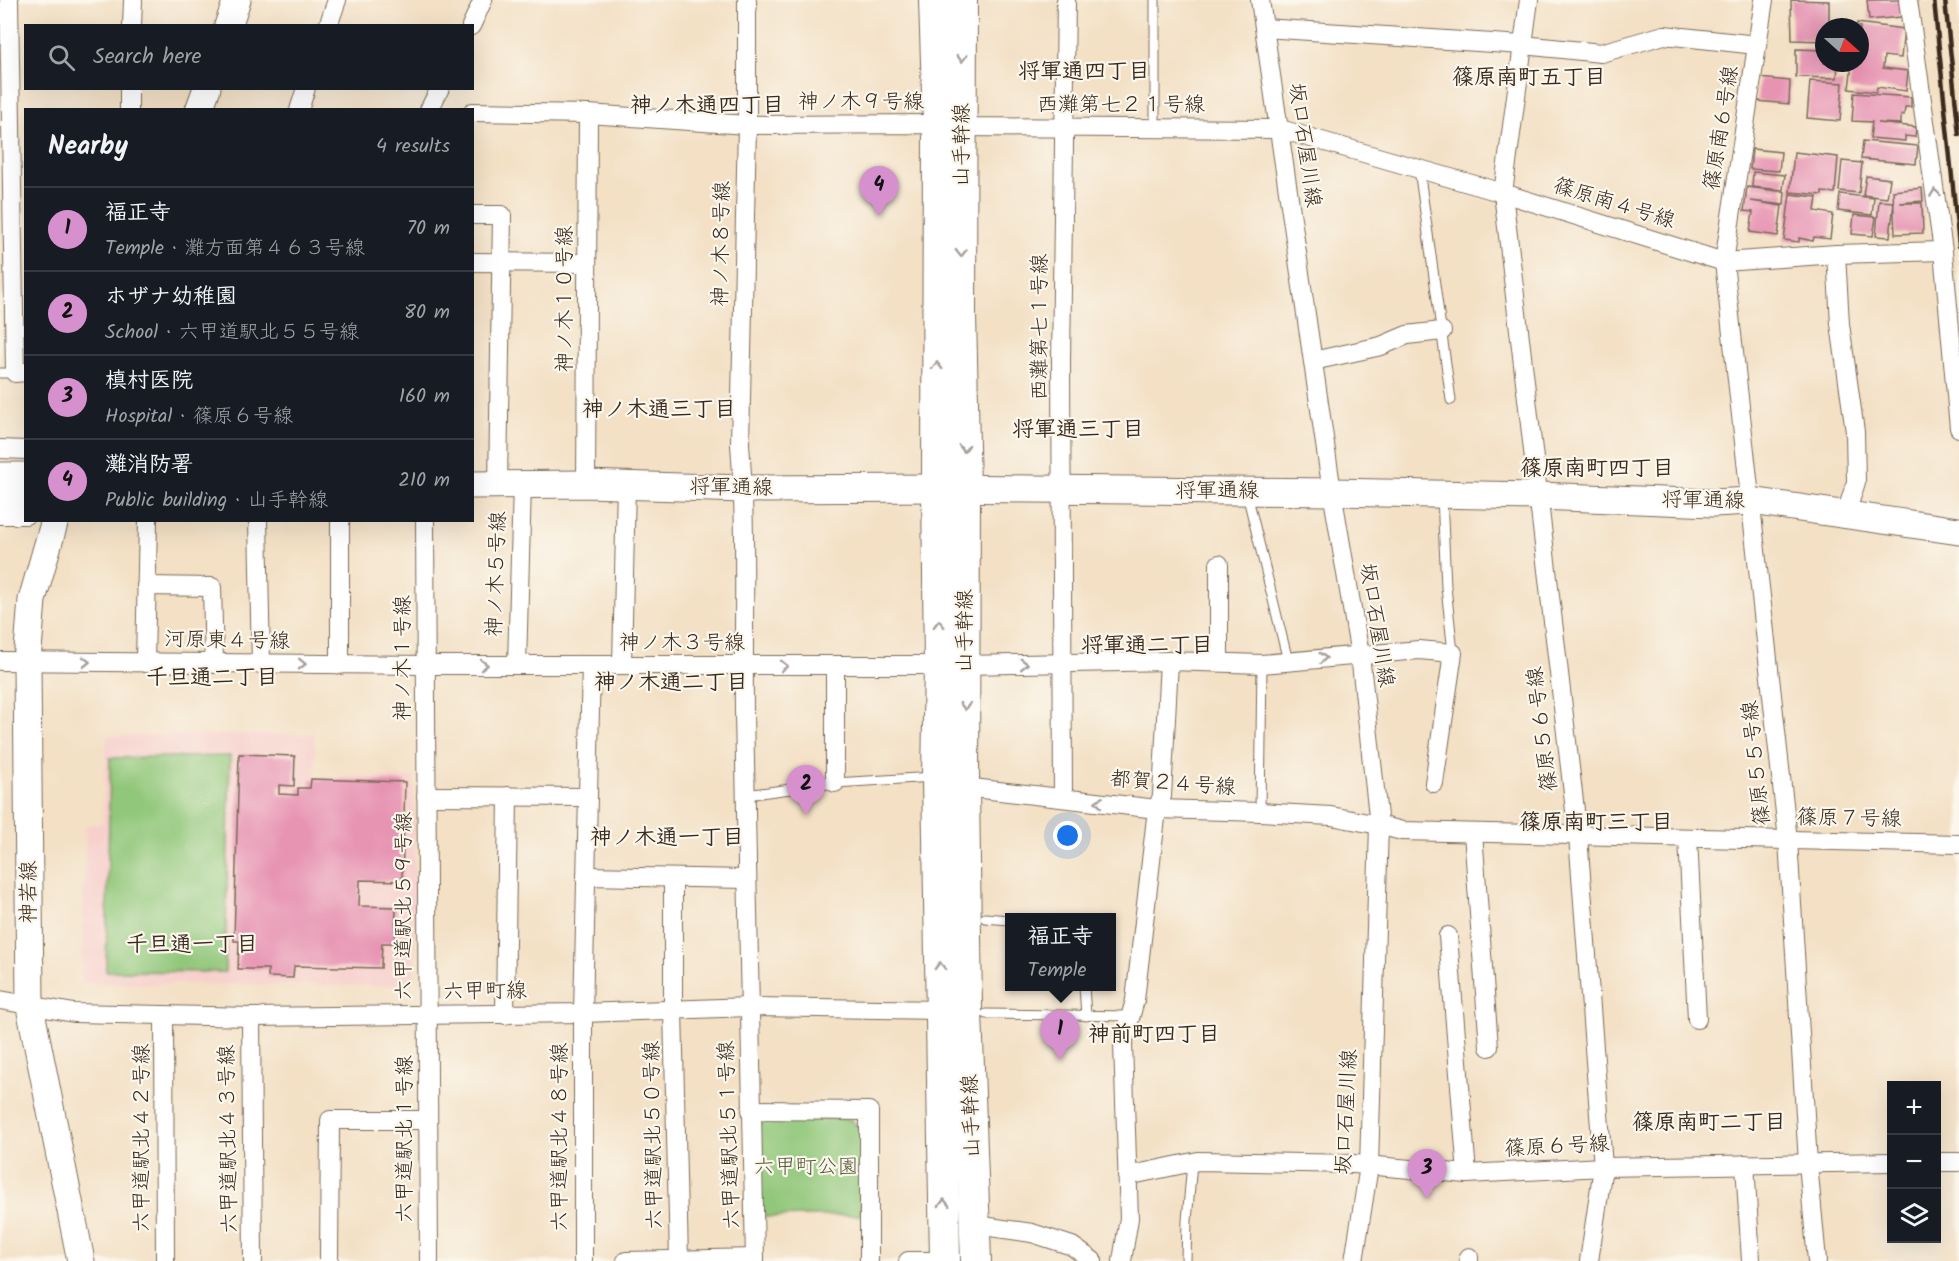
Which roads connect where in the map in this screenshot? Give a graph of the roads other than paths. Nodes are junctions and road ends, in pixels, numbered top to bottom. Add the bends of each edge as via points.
1 (9, 0) edge
2 (133, 0) edge
3 (237, 0) edge
4 (337, 0) edge
5 (483, 0) edge
6 (747, 0) edge
7 (934, 0) edge
8 (962, 0) edge
9 (1066, 0) edge
10 (1155, 0) edge
11 (1260, 0) edge
12 (1529, 0) edge
13 (1764, 0) edge
14 (1908, 0) edge
15 (132, 24) edge
16 (229, 24) edge
17 (329, 24) edge
18 (472, 24) edge
19 (1264, 28) junction
20 (1523, 45) junction
21 (1757, 45) junction
22 (129, 90) edge
23 (206, 90) edge
24 (305, 90) edge
25 (439, 90) edge
26 (129, 108) edge
27 (200, 108) edge
28 (300, 108) edge
29 (430, 108) edge
30 (474, 112) edge
31 (588, 114) junction
32 (747, 125) junction
33 (950, 126) junction
34 (1155, 127) junction
35 (1064, 128) junction
36 (1280, 129) junction
37 (1419, 169) junction
38 (13, 173) edge
39 (1503, 193) junction
40 (474, 215) edge
41 (1943, 251) junction
42 (1836, 254) junction
43 (474, 262) edge
44 (502, 262) junction
45 (1724, 262) junction
46 (587, 263) junction
47 (20, 294) edge
48 (1443, 331) junction
49 (1313, 361) junction
50 (13, 373) edge
51 (1451, 400) dead end
52 (1959, 428) edge
53 (0, 450) edge
54 (24, 450) edge
55 (0, 476) edge
56 (24, 476) edge
57 (586, 484) junction
58 (497, 485) edge
59 (626, 485) junction
60 (951, 488) junction
61 (744, 489) junction
62 (1063, 490) junction
63 (1246, 491) junction
64 (1332, 492) junction
65 (1442, 494) junction
66 (1538, 496) junction
67 (0, 501) edge
68 (24, 501) edge
69 (1751, 501) junction
70 (1846, 514) junction
71 (0, 515) edge
72 (24, 516) edge
73 (54, 522) edge
74 (148, 522) edge
75 (258, 522) edge
76 (340, 522) edge
77 (425, 522) edge
78 (1959, 531) edge
79 (1219, 564) dead end
80 (146, 586) junction
81 (1453, 653) junction
82 (1360, 655) junction
83 (1169, 661) junction
84 (1288, 661) junction
85 (0, 662) edge
86 (27, 662) junction
87 (1220, 662) junction
88 (145, 663) junction
89 (1064, 663) junction
90 (214, 664) junction
91 (261, 664) junction
92 (591, 664) junction
93 (1262, 664) junction
94 (340, 665) junction
95 (425, 665) junction
96 (517, 665) junction
97 (622, 665) junction
98 (952, 665) junction
99 (743, 666) junction
100 (836, 666) junction
101 (950, 782) junction
102 (835, 783) junction
103 (1434, 783) dead end
104 (746, 795) junction
105 (426, 796) junction
106 (508, 796) junction
107 (588, 797) junction
108 (1063, 798) junction
109 (1157, 809) junction
110 (1260, 812) junction
111 (1378, 825) junction
112 (1473, 833) junction
113 (1578, 836) junction
114 (1688, 838) junction
115 (1788, 840) junction
116 (1959, 844) edge
117 (586, 876) junction
118 (673, 878) junction
119 (747, 879) junction
120 (986, 918) dead end
121 (1005, 920) edge
122 (1448, 936) dead end
123 (1084, 991) edge
124 (0, 1000) edge
125 (30, 1006) junction
126 (749, 1007) junction
127 (673, 1010) junction
128 (941, 1010) junction
129 (583, 1013) junction
130 (505, 1014) junction
131 (986, 1014) dead end
132 (165, 1015) junction
133 (427, 1016) junction
134 (1086, 1016) junction
135 (1131, 1016) junction
136 (250, 1017) junction
137 (1697, 1019) dead end
138 (1489, 1047) dead end
139 (751, 1110) junction
140 (428, 1120) junction
141 (1192, 1162) junction
142 (1887, 1162) edge
143 (1941, 1162) edge
144 (1959, 1162) edge
145 (1808, 1163) junction
146 (1745, 1164) junction
147 (1369, 1166) junction
148 (1604, 1167) junction
149 (1467, 1174) junction
150 (1127, 1176) junction
151 (976, 1225) junction
152 (755, 1259) edge
153 (679, 1260) edge
154 (81, 1261) edge
155 (165, 1261) edge
156 (253, 1261) edge
157 (329, 1261) edge
158 (429, 1261) edge
159 (583, 1261) edge
160 (626, 1261) edge
161 (869, 1261) edge
162 (908, 1261) edge
163 (945, 1261) edge
164 (976, 1261) edge
165 (1093, 1261) edge
166 (1122, 1261) edge
167 (1186, 1261) edge
168 (1354, 1261) edge
169 (1589, 1261) edge
170 (1751, 1261) edge
171 (1817, 1261) edge

1 - 38 street
2 - 15 street
3 - 16 street
4 - 17 street
5 - 18 street
6 - 32 street, 神ノ木８号線
7 - 33 main road, 山手幹線
8 -> 33 main road, 山手幹線
9 - 35 street, 西灘第七１号線
10 - 34 lane
11 - 19 street, 坂口石屋川線
12 - 20 street, 篠原５６号線
13 - 21 street, 篠原南６号線
41 -> 14 street
19 - 20 street
19 - 36 street, 坂口石屋川線
20 - 21 street via 1601,53 1664,35
20 - 39 street, 篠原５６号線
21 - 45 street, 篠原南６号線
22 - 26 street
23 - 27 street
24 - 28 street
25 - 29 street
30 - 31 street, 神ノ木９号線
31 - 32 street, 神ノ木９号線
31 - 46 street, 神ノ木１０号線
32 - 33 street, 神ノ木９号線
32 - 61 street, 神ノ木８号線 via 740,444
33 - 35 street, 西灘第七２１号線
33 - 60 main road, 山手幹線 via 961,315
34 - 35 street, 西灘第七２１号線
34 - 36 street, 西灘第七２１号線
35 - 62 street, 西灘第七１号線
36 - 37 street, 篠原南４号線
36 - 49 street, 坂口石屋川線
37 - 39 street, 篠原南４号線
37 - 48 lane
38 - 47 street
39 - 45 street, 篠原南４号線
39 - 66 street, 篠原５６号線
40 - 44 street, 神ノ木５号線 via 502,215
41 - 42 street, 篠原南４号線
41 - 52 street
42 - 45 street, 篠原南４号線
42 - 70 street via 1840,324 1855,432 1856,482
43 - 44 street
44 - 46 street
44 - 58 street, 神ノ木５号線
45 - 69 street, 篠原５５号線
46 - 57 street, 神ノ木１０号線
47 - 50 street
48 - 49 street via 1407,335 1381,346
48 - 51 lane
49 - 64 street, 坂口石屋川線
53 - 54 street
55 - 56 street
57 - 58 street, 将軍通線
57 - 59 street, 将軍通線
58 - 96 street, 神ノ木５号線
59 - 61 street, 将軍通線
59 - 97 street
60 - 61 street, 将軍通線
60 - 62 street, 将軍通線
60 - 98 main road, 山手幹線
61 - 99 street, 神ノ木８号線
62 - 63 street, 将軍通線
62 - 89 street, 西灘第七１号線
63 - 64 street, 将軍通線
63 - 84 lane
64 - 65 street, 将軍通線
64 - 82 street, 坂口石屋川線
65 - 66 street, 将軍通線
65 - 81 lane
66 - 69 street, 将軍通線
66 - 113 street, 篠原５６号線
67 - 68 street
69 - 70 street, 将軍通線
69 - 115 street, 篠原５５号線
70 - 78 street, 将軍通線
71 - 72 street
73 - 86 street, 神若線 via 32,600
74 - 80 street
75 - 91 street
76 - 94 street
77 - 95 street, 神ノ木１号線
79 - 87 street
80 - 88 street
80 - 90 street via 213,587
81 - 82 street, 神ノ木３号線
81 - 103 street
84 -> 82 street, 神ノ木３号線
82 - 111 street, 坂口石屋川線
83 - 87 street, 神ノ木３号線
83 - 89 street, 神ノ木３号線
83 - 109 street via 1162,796
84 - 93 street, 神ノ木３号線
85 - 86 street, 河原東４号線
86 -> 88 street, 河原東４号線
86 - 125 street, 神若線
87 - 93 street, 神ノ木３号線
88 - 90 street, 河原東４号線
98 -> 89 street, 神ノ木３号線
89 - 108 street, 西灘第七１号線
90 - 91 street, 河原東４号線
91 -> 94 street, 河原東４号線
92 - 96 street, 神ノ木３号線
92 - 97 street, 神ノ木３号線
92 - 107 street, 六甲道駅北４８号線
93 - 110 lane
94 - 95 street, 河原東４号線
95 -> 96 street, 神ノ木３号線
95 - 105 street, 神ノ木１号線
97 - 99 street, 神ノ木３号線
98 - 100 street, 神ノ木３号線
98 - 101 main road, 山手幹線
99 -> 100 street, 神ノ木３号線
99 - 104 street, 神ノ木８号線
100 - 102 street
101 - 102 lane
101 - 108 street, 都賀２４号線
128 -> 101 main road, 山手幹線
101 - 151 main road, 山手幹線 via 967,1012
102 - 104 lane
104 - 119 street, 六甲道駅北５１号線
105 - 106 street
105 - 133 street, 六甲道駅北５９号線
106 - 107 street
106 - 130 street
107 - 117 street, 六甲道駅北４８号線
109 -> 108 street, 都賀２４号線
109 - 110 street, 都賀２４号線
109 - 135 street
110 - 111 street, 都賀２４号線 via 1332,816
111 - 112 street, 篠原７号線 via 1402,831
111 - 147 street, 坂口石屋川線
112 - 113 street, 篠原７号線
112 - 138 street
113 - 114 street, 篠原７号線
113 - 148 street, 篠原５６号線
114 - 115 street, 篠原７号線
114 - 137 street
115 - 116 street, 篠原７号線
115 - 145 street, 篠原５５号線
117 - 118 street
117 - 129 street, 六甲道駅北４８号線
118 - 119 street
118 - 127 street, 六甲道駅北５０号線
119 - 126 street, 六甲道駅北５１号線
120 - 121 lane
122 - 149 street
123 - 134 lane
124 - 125 street, 六甲町線
125 - 132 street, 六甲町線 via 74,1013
125 - 154 street, 神若線
126 - 127 street, 六甲町線
126 - 128 street, 六甲町線
126 - 139 street, 六甲道駅北５１号線
127 - 129 street, 六甲町線
127 - 153 street, 六甲道駅北５０号線
163 -> 128 main road, 山手幹線
129 - 130 street, 六甲町線
129 - 159 street, 六甲道駅北４８号線
130 - 133 street, 六甲町線
131 - 134 lane
132 - 136 street, 六甲町線
132 - 155 street, 六甲道駅北４２号線
133 - 136 street, 六甲町線
133 - 140 street, 六甲道駅北１号線
134 - 135 lane
135 - 150 street via 1123,1044
136 - 156 street, 六甲道駅北４３号線
139 - 152 street, 六甲道駅北５１号線
139 - 161 street via 869,1111
140 - 157 street via 330,1120
140 - 158 street, 六甲道駅北１号線
141 - 147 street, 篠原６号線
141 - 150 street, 篠原６号線
141 - 167 lane
142 - 145 street, 篠原６号線
143 - 144 street
145 - 146 street, 篠原６号線
145 - 171 street, 篠原５５号線
146 - 148 street, 篠原６号線
146 - 170 street
147 - 149 street, 篠原６号線
147 - 168 street, 坂口石屋川線
148 - 149 street, 篠原６号線
148 - 169 street, 篠原５６号線
150 - 166 street via 1129,1218
151 - 164 main road, 山手幹線
151 - 165 street via 1032,1233 1072,1246
152 - 153 street
153 - 160 street
162 - 163 street

